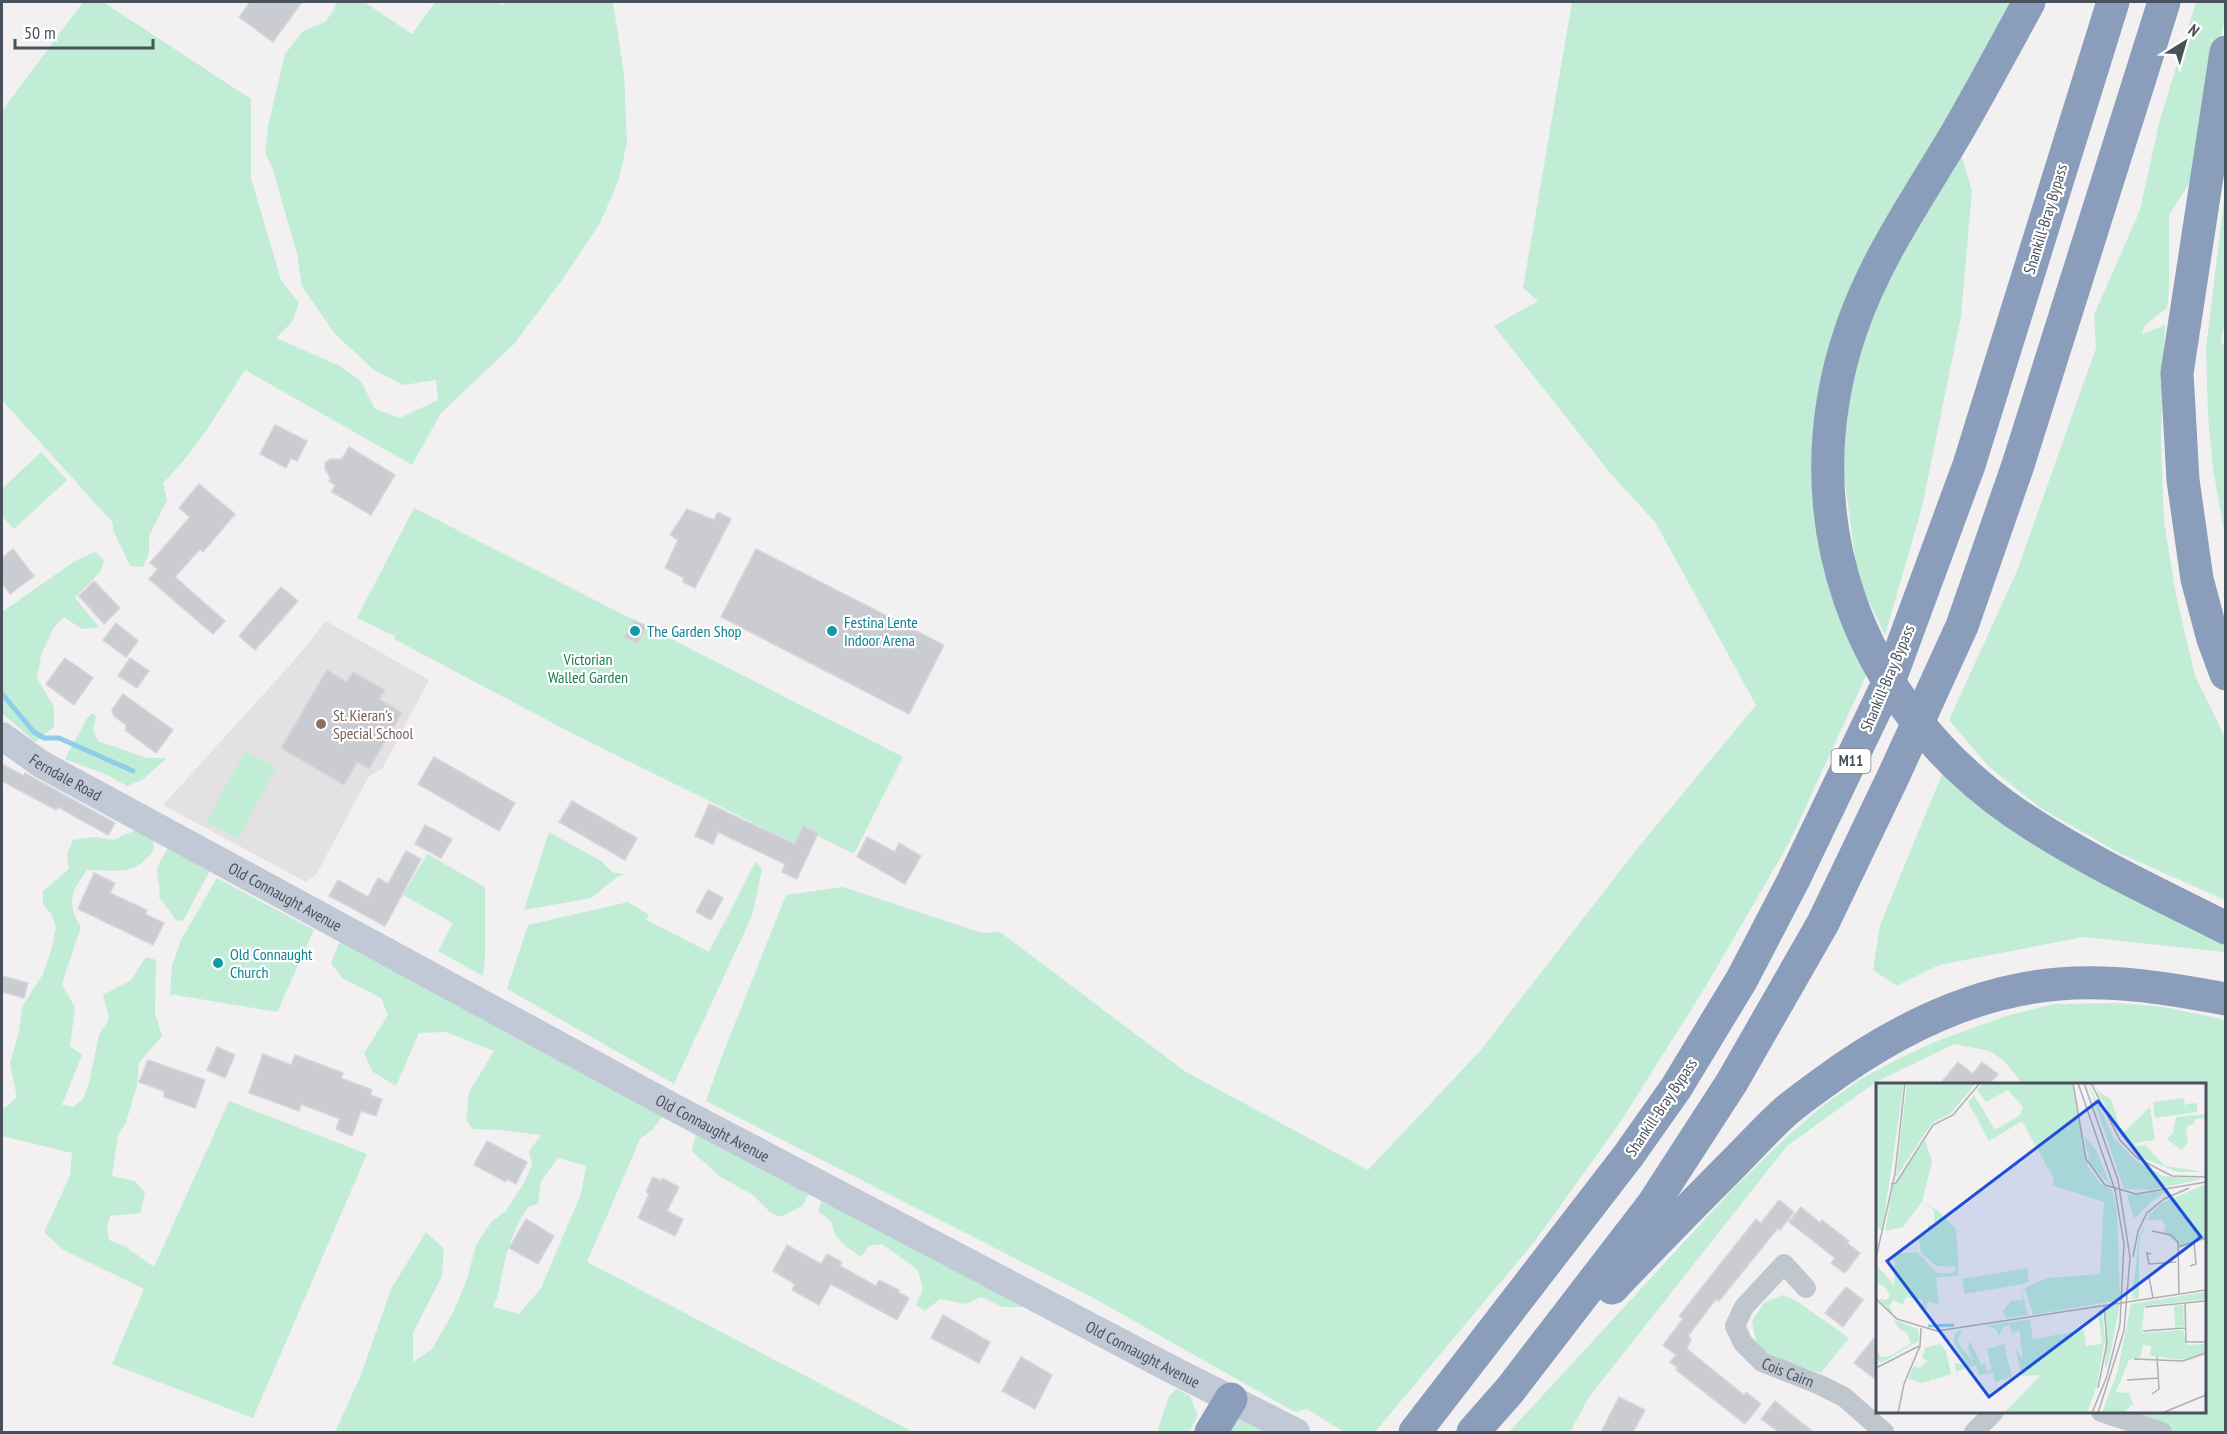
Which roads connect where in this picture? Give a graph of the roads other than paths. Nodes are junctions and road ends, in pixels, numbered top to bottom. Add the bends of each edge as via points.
1 (2030, 2) edge
2 (2113, 2) edge
3 (2164, 2) edge
4 (2226, 52) edge
5 (2226, 674) edge
6 (2, 736) edge
7 (134, 813) joint
8 (2226, 928) edge
9 (2226, 999) edge
10 (1806, 1288) dead end
11 (1510, 1390) junction
12 (1230, 1399) junction
13 (1993, 1413) edge
14 (2104, 1413) edge
15 (2154, 1431) edge
16 (1211, 1432) edge
17 (1296, 1432) edge
18 (1415, 1432) edge
19 (1473, 1432) edge
20 (1884, 1432) edge
21 (1974, 1432) edge

1 - 8 highway via 1893,238 1851,330 1833,395 1827,443 1830,525 1848,596 1863,633 1912,716 1936,745 2013,811 2051,836
2 - 18 highway, Shankill-Bray Bypass / M11 via 1969,465 1890,679 1793,881 1742,979 1676,1088
3 - 11 highway, M11 via 2018,465 1962,627 1893,777 1823,923 1732,1082 1653,1204
4 - 5 highway via 2177,373 2183,480 2197,579
6 - 7 street, Ferndale Road via 41,764
7 - 12 street, Old Connaught Avenue via 671,1106
9 - 11 highway via 2168,988 2059,984 1990,996 1942,1013 1885,1042 1788,1109
10 - 20 street, Cois Cairn via 1784,1264 1744,1307 1735,1326 1743,1343 1762,1362 1844,1397
11 - 19 highway, M11
12 - 16 highway
12 - 17 street, Old Connaught Avenue
13 - 21 street
14 - 15 street

